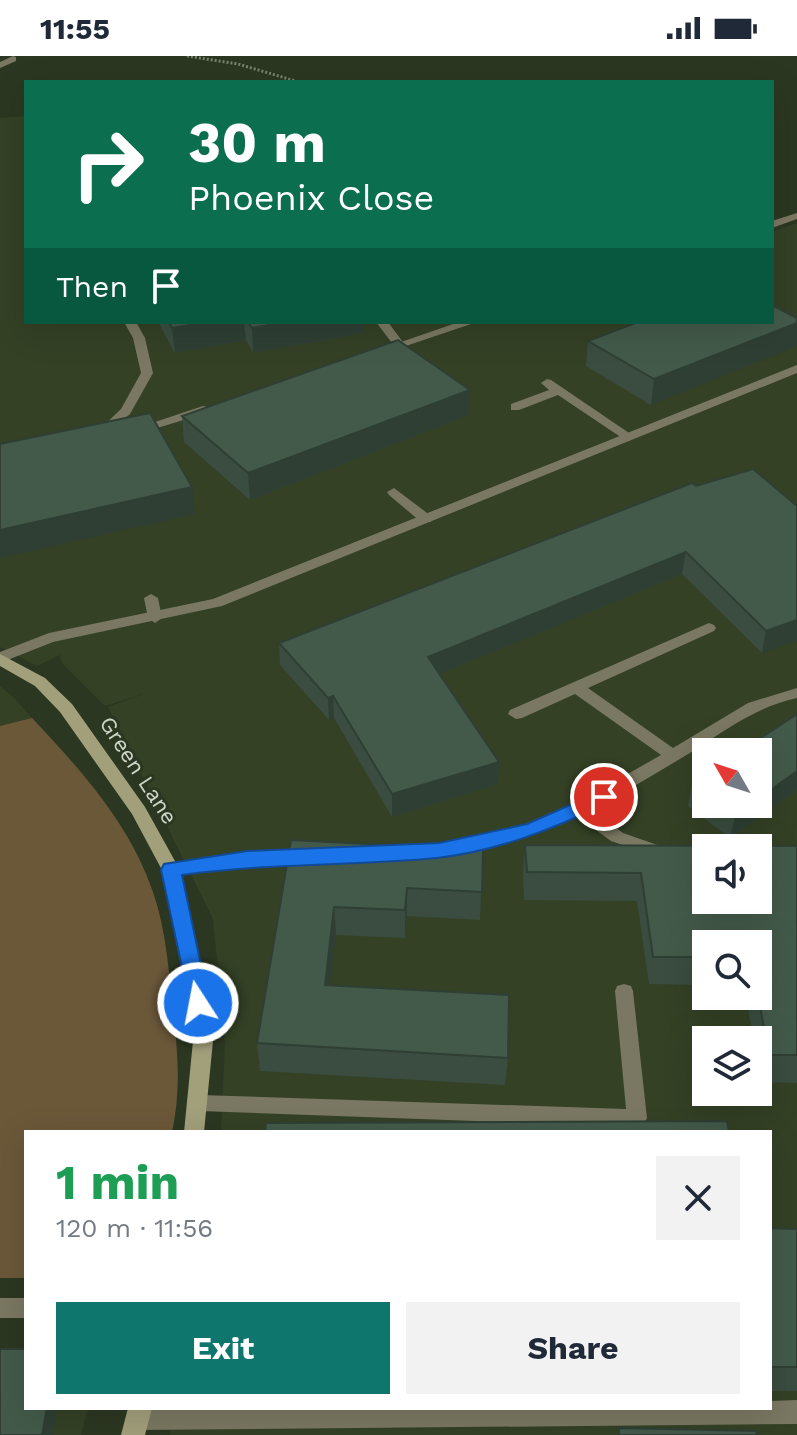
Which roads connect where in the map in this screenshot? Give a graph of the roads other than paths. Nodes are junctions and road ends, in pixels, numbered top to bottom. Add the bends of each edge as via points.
1 (13, 59) dead end
2 (0, 65) edge
3 (797, 216) edge
4 (774, 224) edge
5 (131, 324) edge
6 (383, 324) edge
7 (465, 324) edge
8 (399, 345) junction
9 (371, 355) edge
10 (797, 369) edge
11 (213, 407) edge
12 (515, 407) dead end
13 (629, 437) junction
14 (394, 492) dead end
15 (426, 519) junction
16 (151, 598) dead end
17 (155, 618) junction
18 (709, 628) dead end
19 (0, 659) edge
20 (576, 687) junction
21 (797, 693) edge
22 (516, 714) dead end
23 (673, 756) junction
24 (581, 810) junction
25 (412, 852) edge
26 (324, 856) edge
27 (680, 856) edge
28 (171, 870) junction
29 (624, 991) dead end
30 (200, 1103) junction
31 (194, 1130) edge
32 (0, 1308) edge
33 (24, 1308) edge
34 (797, 1412) edge
35 (137, 1420) edge

1 - 2 street
3 - 4 street
5 - 11 street via 147,373 126,411 91,443
6 - 8 street
7 - 8 street
8 - 9 street
10 - 13 street
12 - 13 street via 553,387
13 - 15 street
14 - 15 street
15 - 17 street via 217,603
16 - 17 street
17 - 19 street via 49,638
18 - 20 street
19 - 28 street, Green Lane via 40,682 66,708 139,811
20 - 22 street
20 - 23 street
21 - 23 street via 748,710
23 - 24 street
24 - 25 street via 489,841
24 - 27 street via 617,837
26 - 28 street via 247,858
28 - 30 street, Green Lane via 204,1031
29 - 30 street via 637,1118
30 - 31 street, Green Lane
32 - 33 street
34 - 35 street

